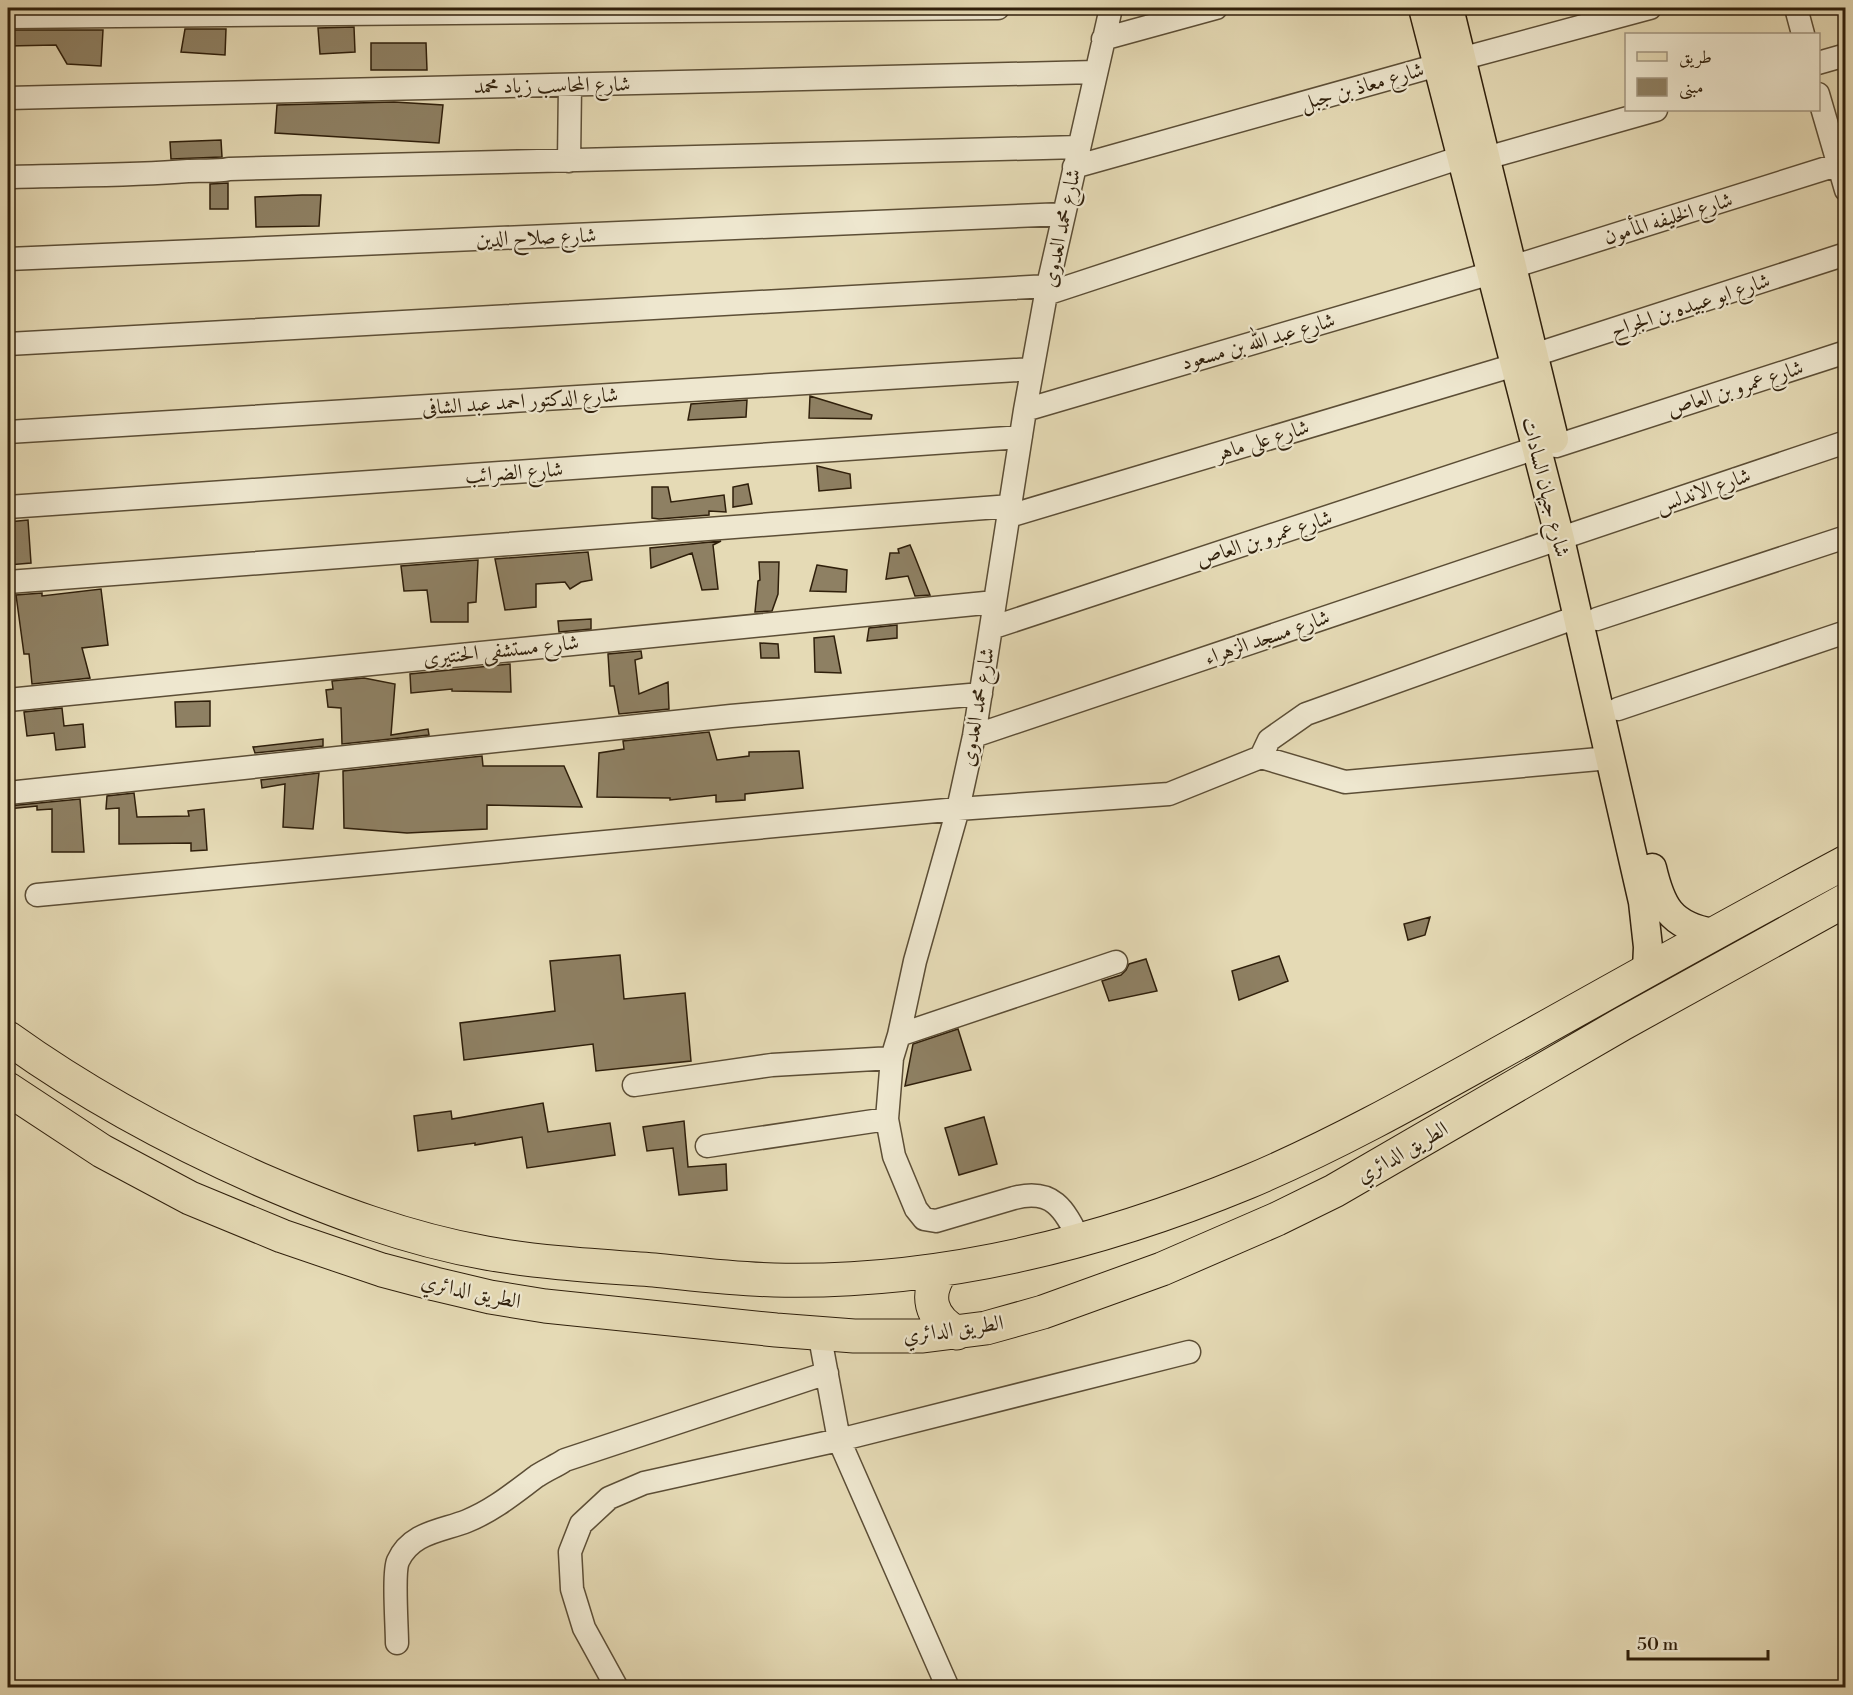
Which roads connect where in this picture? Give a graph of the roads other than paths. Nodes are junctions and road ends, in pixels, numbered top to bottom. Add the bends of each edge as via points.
1 (998, 8) edge
2 (1111, 8) edge
3 (1216, 8) edge
4 (1424, 8) edge
5 (1449, 8) edge
6 (1650, 8) edge
7 (1796, 8) edge
8 (8, 17) edge
9 (1803, 33) edge
10 (1104, 39) junction
11 (1845, 55) edge
12 (1450, 62) junction
13 (1820, 62) edge
14 (1096, 72) junction
15 (570, 85) junction
16 (8, 98) edge
17 (1820, 100) edge
18 (1652, 111) edge
19 (1077, 157) junction
20 (1474, 158) junction
21 (569, 160) junction
22 (1842, 163) edge
23 (8, 177) edge
24 (1845, 190) edge
25 (1064, 214) junction
26 (1845, 254) edge
27 (8, 259) edge
28 (1502, 270) junction
29 (1047, 290) junction
30 (8, 344) edge
31 (1845, 352) edge
32 (1524, 360) junction
33 (1032, 369) junction
34 (1025, 410) junction
35 (8, 432) edge
36 (1021, 437) junction
37 (1845, 442) edge
38 (1546, 447) junction
39 (8, 507) edge
40 (1010, 511) junction
41 (1568, 536) junction
42 (1845, 537) edge
43 (8, 582) edge
44 (995, 602) junction
45 (1587, 618) junction
46 (991, 628) junction
47 (1845, 632) edge
48 (981, 694) junction
49 (8, 700) edge
50 (1618, 709) junction
51 (974, 736) junction
52 (1260, 757) junction
53 (1610, 758) junction
54 (8, 793) edge
55 (958, 809) junction
56 (1845, 862) edge
57 (37, 895) dead end
58 (1845, 900) edge
59 (1712, 933) junction
60 (1116, 962) dead end
61 (1647, 970) junction
62 (899, 1035) junction
63 (8, 1038) edge
64 (892, 1058) junction
65 (634, 1084) dead end
66 (8, 1089) edge
67 (887, 1119) junction
68 (707, 1146) dead end
69 (1079, 1239) junction
70 (942, 1270) junction
71 (772, 1280) junction
72 (776, 1330) junction
73 (819, 1332) junction
74 (957, 1333) junction
75 (1189, 1352) dead end
76 (827, 1372) junction
77 (839, 1440) junction
78 (397, 1643) dead end
79 (617, 1688) edge
80 (948, 1688) edge

1 - 8 street
2 - 10 street, شارع محمد العدوى
3 - 10 street
4 - 12 main road, شارع جيهان السادات
5 - 12 main road, شارع جيهان السادات
6 - 12 street, شارع معاذ بن جبل
7 - 9 street
10 - 14 street, شارع محمد العدوى
11 - 13 street
12 - 19 street, شارع معاذ بن جبل
12 - 20 main road, شارع جيهان السادات
14 - 15 street, شارع المحاسب زياد محمد
14 - 19 street, شارع محمد العدوى
15 - 16 street, شارع المحاسب زياد محمد
15 - 21 street
17 - 22 street
18 - 20 street
19 - 21 street, شارع معاذ بن جبل
19 - 25 street, شارع محمد العدوى
20 - 28 main road, شارع جيهان السادات
20 - 29 street
21 - 23 street, شارع معاذ بن جبل
22 - 24 street
22 - 28 street, شارع الخليفه المأمون
25 - 27 street, شارع صلاح الدين
25 - 29 street, شارع محمد العدوى
26 - 32 street, شارع ابو عبيده بن الجراح
28 - 32 main road, شارع جيهان السادات
28 - 34 street, شارع عبد الله بن مسعود
29 - 30 street
29 - 33 street, شارع محمد العدوى
31 - 38 street, شارع عمرو بن العاص
32 - 38 main road, شارع جيهان السادات
32 - 40 street, شارع على ماهر
33 - 34 street, شارع محمد العدوى
33 - 35 street, شارع الدكتور احمد عبد الشافى
34 - 36 street, شارع محمد العدوى
36 - 39 street, شارع الضرائب
36 - 40 street, شارع محمد العدوى
37 - 41 street, شارع الاندلس
38 - 41 main road, شارع جيهان السادات
38 - 46 street, شارع عمرو بن العاص
40 - 43 street, شارع على ماهر
40 - 44 street, شارع محمد العدوى
41 - 45 main road, شارع جيهان السادات
41 - 51 street, شارع مسجد الزهراء
42 - 45 street
44 - 46 street, شارع محمد العدوى
44 - 49 street, شارع مستشفى الحنتيرى
45 - 50 main road, شارع جيهان السادات
45 - 52 street via 1306,714 1269,740
45 - 53 main road, شارع جيهان السادات
46 - 48 street, شارع محمد العدوى
47 - 50 street
48 - 51 street, شارع محمد العدوى
48 - 54 street via 731,716
50 - 59 main road, شارع جيهان السادات via 1660,897 1680,922
51 - 55 street, شارع محمد العدوى
52 - 53 street via 1345,782
52 - 55 street via 1168,794
53 - 61 main road, شارع جيهان السادات via 1643,902
55 - 57 street
55 - 62 street, شارع محمد العدوى
56 - 59 highway, الطريق الدائري
58 - 74 highway, الطريق الدائري via 1306,1205 1103,1292 1015,1321
59 - 61 highway, الطريق الدائري
60 - 62 street
61 - 69 highway, الطريق الدائري via 1432,1091 1296,1161 1200,1201
62 - 64 street, شارع محمد العدوى
63 - 71 highway, الطريق الدائري via 88,1091 174,1139 298,1196 390,1230 476,1251 534,1260
64 - 65 street via 772,1065
64 - 67 street, شارع محمد العدوى
66 - 72 highway, الطريق الدائري via 102,1151 190,1198 282,1236 382,1270 490,1297 545,1306
67 - 68 street
67 - 69 street, شارع محمد العدوى via 894,1156 924,1219 936,1221 1037,1195 1059,1205
69 - 70 highway, الطريق الدائري
70 - 71 highway, الطريق الدائري
70 - 74 highway via 932,1290 934,1311 947,1328
71 - 72 highway via 788,1290 792,1308 790,1317
72 - 73 highway, الطريق الدائري
73 - 74 highway, الطريق الدائري via 888,1337
73 - 76 street
75 - 77 street
76 - 77 street
76 - 78 street via 565,1460 486,1512 423,1535 407,1546 397,1562
77 - 79 street via 644,1483 609,1498 581,1524 570,1552 572,1589 584,1628
77 - 80 street

